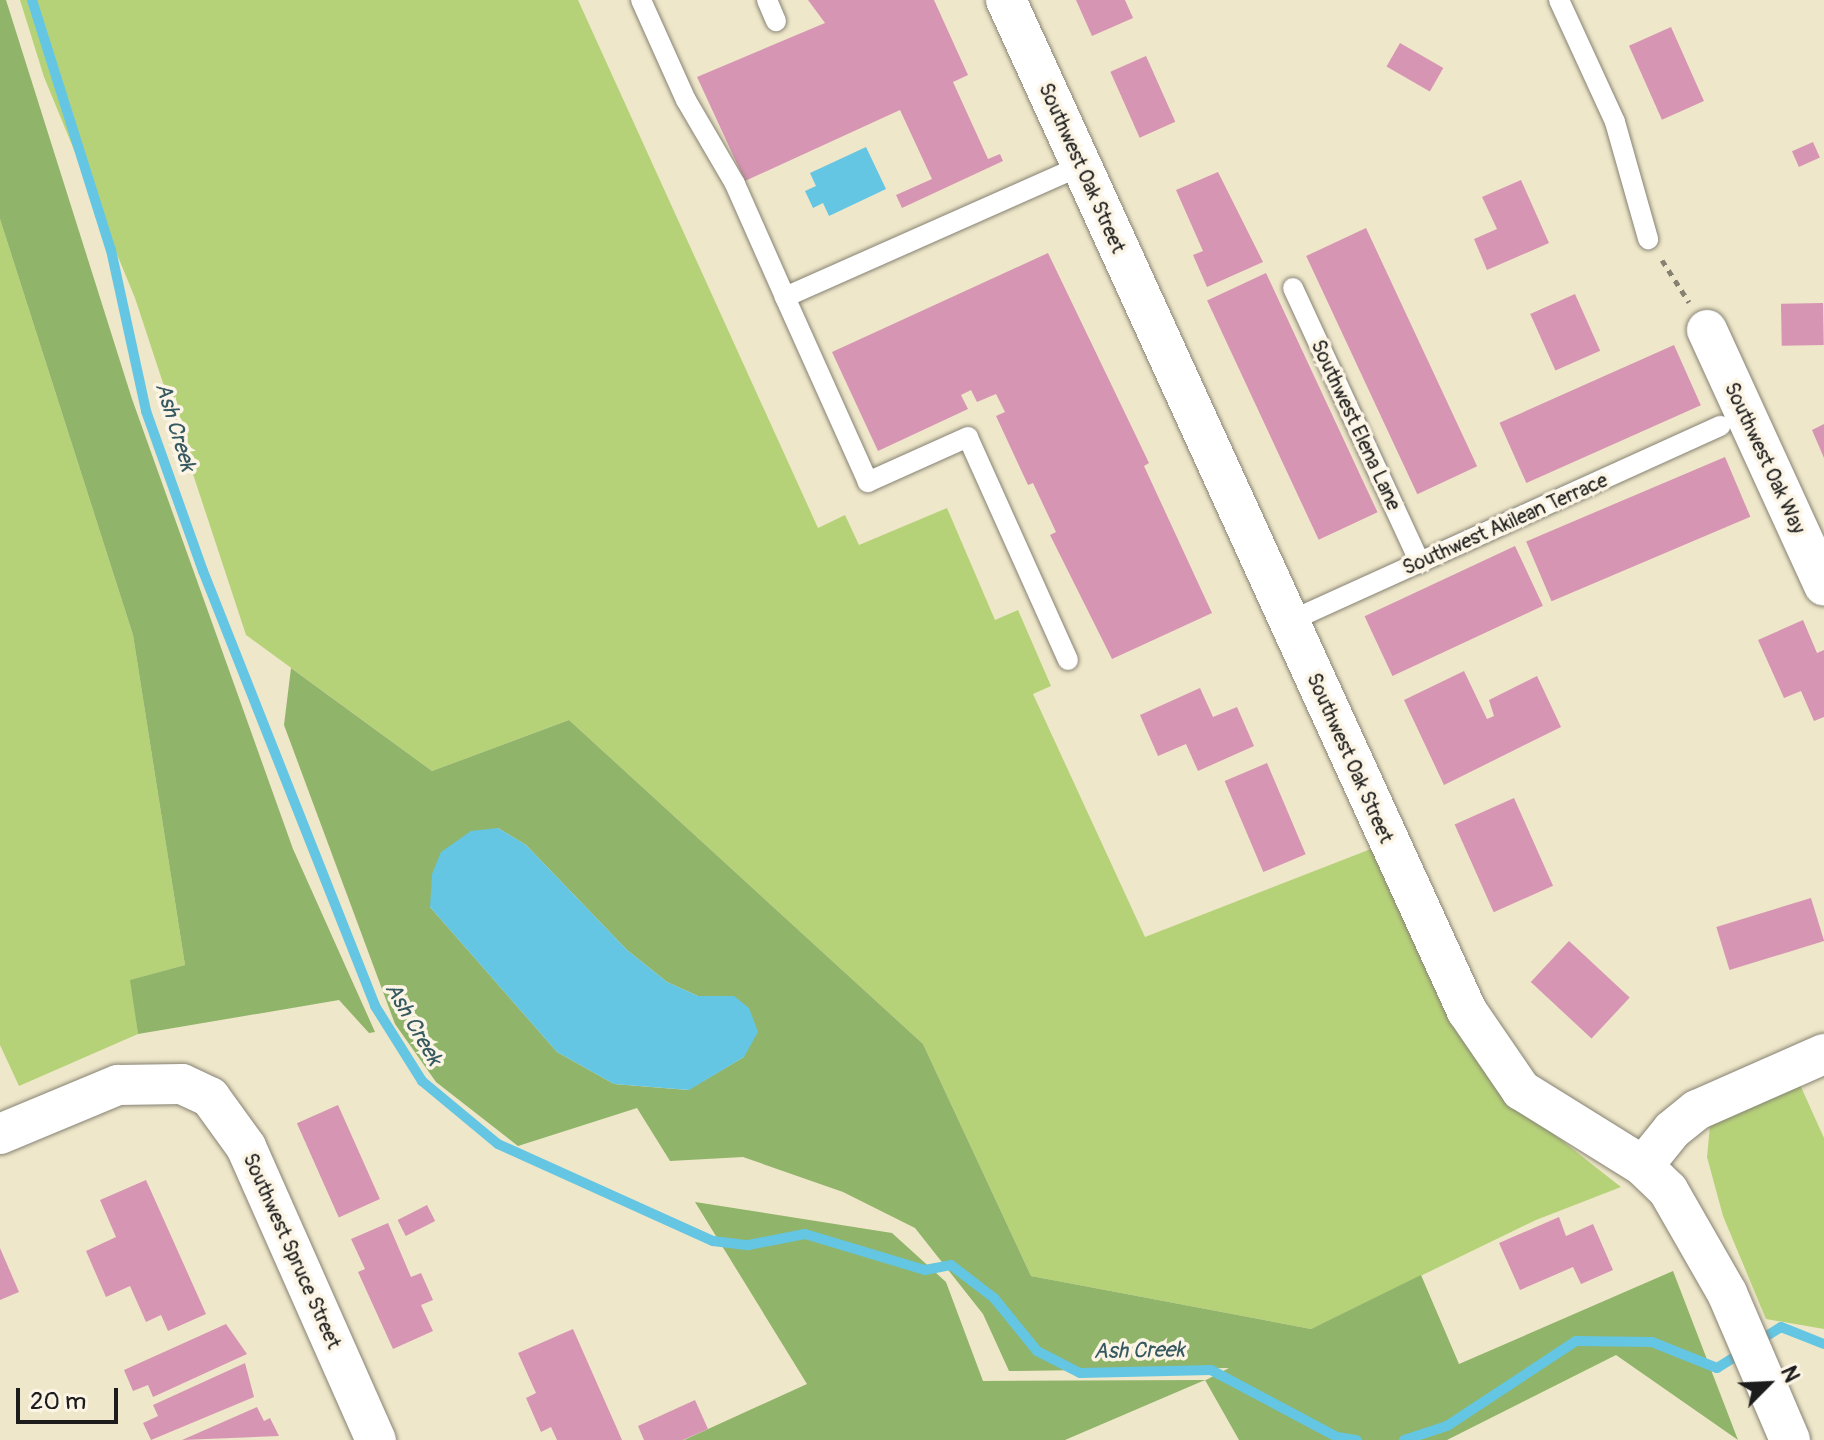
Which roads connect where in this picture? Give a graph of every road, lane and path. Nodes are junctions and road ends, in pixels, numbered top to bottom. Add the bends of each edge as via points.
1 (641, 0) edge
2 (767, 0) edge
3 (1006, 0) edge
4 (1559, 0) edge
5 (776, 21) dead end
6 (1081, 166) junction
7 (1648, 239) joint
8 (1293, 288) dead end
9 (785, 297) junction
10 (1707, 330) joint
11 (1721, 426) dead end
12 (1420, 563) junction
13 (1824, 585) edge
14 (1288, 622) junction
15 (1068, 660) dead end
16 (1824, 1054) edge
17 (0, 1134) edge
18 (1643, 1166) junction
19 (1786, 1430) edge
20 (376, 1440) edge

1 - 9 lane via 686,100 735,184
2 - 5 lane
3 - 6 street, Southwest Oak Street
4 - 7 lane via 1615,122
6 - 9 lane
6 - 14 street, Southwest Oak Street
7 - 10 path
8 - 12 lane, Southwest Elena Lane
9 - 15 lane via 868,482 968,437
10 - 13 street, Southwest Oak Way
11 - 12 lane, Southwest Akilean Terrace
12 - 14 lane, Southwest Akilean Terrace
14 - 18 street, Southwest Oak Street via 1467,1011 1504,1072 1551,1113
16 - 18 street via 1697,1110 1672,1130
17 - 20 street, Southwest Spruce Street via 118,1085 182,1084 210,1097 231,1119
18 - 19 street, Southwest Oak Street via 1684,1213 1727,1293

